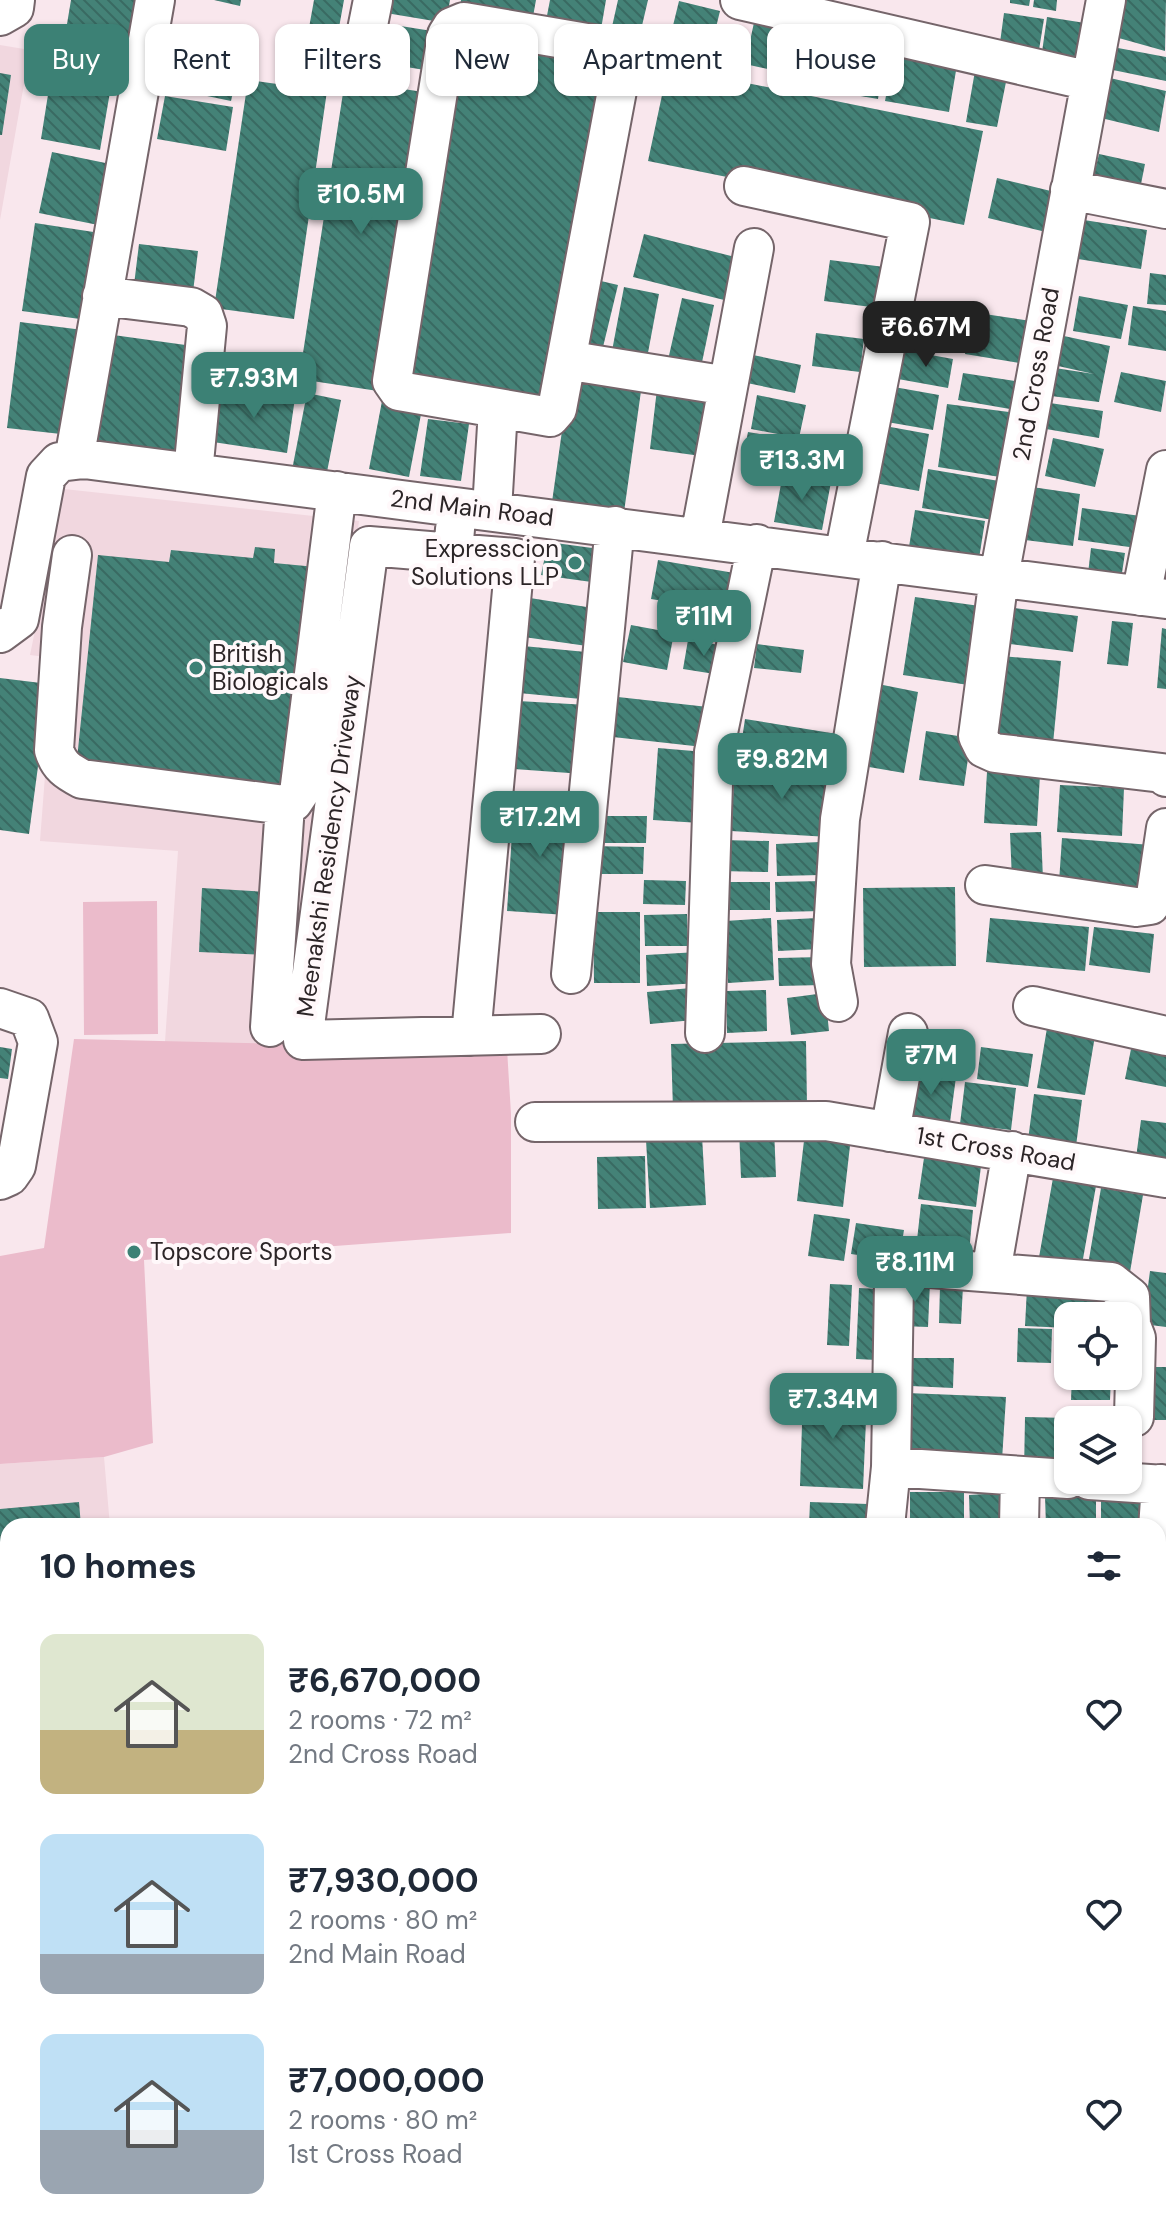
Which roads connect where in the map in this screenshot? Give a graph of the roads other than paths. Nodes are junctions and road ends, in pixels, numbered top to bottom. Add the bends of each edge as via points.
1 (15, 0) edge
2 (155, 0) edge
3 (373, 0) edge
4 (740, 0) edge
5 (1106, 0) edge
6 (0, 16) edge
7 (368, 24) edge
8 (1090, 81) junction
9 (744, 186) dead end
10 (1070, 190) junction
11 (1166, 209) edge
12 (754, 248) dead end
13 (102, 296) junction
14 (584, 363) dead end
15 (728, 386) junction
16 (498, 409) junction
17 (74, 460) junction
18 (1166, 470) edge
19 (193, 473) junction
20 (337, 491) junction
21 (465, 507) junction
22 (615, 526) junction
23 (700, 537) junction
24 (757, 544) junction
25 (448, 552) junction
26 (72, 555) dead end
27 (844, 556) junction
28 (882, 561) junction
29 (999, 577) junction
30 (1154, 598) edge
31 (10, 626) edge
32 (62, 627) junction
33 (1166, 777) edge
34 (285, 805) junction
35 (1166, 828) edge
36 (985, 885) dead end
37 (571, 974) dead end
38 (838, 1002) dead end
39 (1033, 1006) dead end
40 (0, 1008) edge
41 (270, 1027) dead end
42 (705, 1033) dead end
43 (908, 1033) dead end
44 (541, 1034) dead end
45 (471, 1036) junction
46 (1166, 1036) edge
47 (535, 1122) dead end
48 (890, 1132) junction
49 (1012, 1151) junction
50 (1166, 1178) edge
51 (0, 1180) edge
52 (991, 1272) junction
53 (1151, 1340) edge
54 (1136, 1406) edge
55 (891, 1467) junction
56 (1020, 1476) junction
57 (1054, 1478) edge
58 (1142, 1484) edge
59 (1163, 1485) edge
60 (886, 1518) edge
61 (1019, 1518) edge
62 (1159, 1518) edge

1 - 6 street via 14,8
2 - 13 street
3 - 7 street
4 - 8 street
5 - 8 street, 2nd Cross Road
8 - 10 street, 2nd Cross Road
9 - 27 street via 910,222
10 - 11 street
10 - 29 street, 2nd Cross Road
12 - 15 street
13 - 17 street
13 - 19 street via 191,307 203,314 207,326
14 - 15 street
15 - 23 street
16 - 16 street via 399,391 392,381 447,35 464,22 610,47 622,64 557,409 550,417
16 - 21 street
17 - 19 street, 2nd Main Road
17 - 31 street via 59,462 46,476
18 - 30 street
19 - 20 street, 2nd Main Road
20 - 21 street, 2nd Main Road
20 - 34 street via 299,793
21 - 22 street, 2nd Main Road
21 - 25 street
22 - 23 street, 2nd Main Road
22 - 37 street
23 - 24 street, 2nd Main Road
24 - 27 street, 2nd Main Road
24 - 42 street via 714,752
25 - 45 street, Meenakshi Residency Driveway via 515,558
25 - 45 street, Meenakshi Residency Driveway via 369,546 303,1040
26 - 32 street
27 - 28 street, 2nd Main Road
28 - 29 street, 2nd Main Road
28 - 38 street via 840,819 831,964
29 - 30 street, 2nd Main Road
29 - 33 street, 2nd Cross Road via 978,736 984,748
31 - 32 street
32 - 34 street via 54,750 66,771 82,779
34 - 41 street
35 - 36 street via 1150,905
39 - 46 street
40 - 51 street via 29,1018 38,1042 16,1166
43 - 48 street
44 - 45 street
47 - 48 street, 1st Cross Road via 826,1121
48 - 49 street, 1st Cross Road
49 - 50 street, 1st Cross Road
49 - 52 street
52 - 53 street via 1111,1282 1130,1297 1131,1325
52 - 55 street via 917,1267 901,1270 894,1281
53 - 54 street
55 - 56 street
55 - 60 street
56 - 57 street
56 - 61 street
58 - 59 street
59 - 62 street

